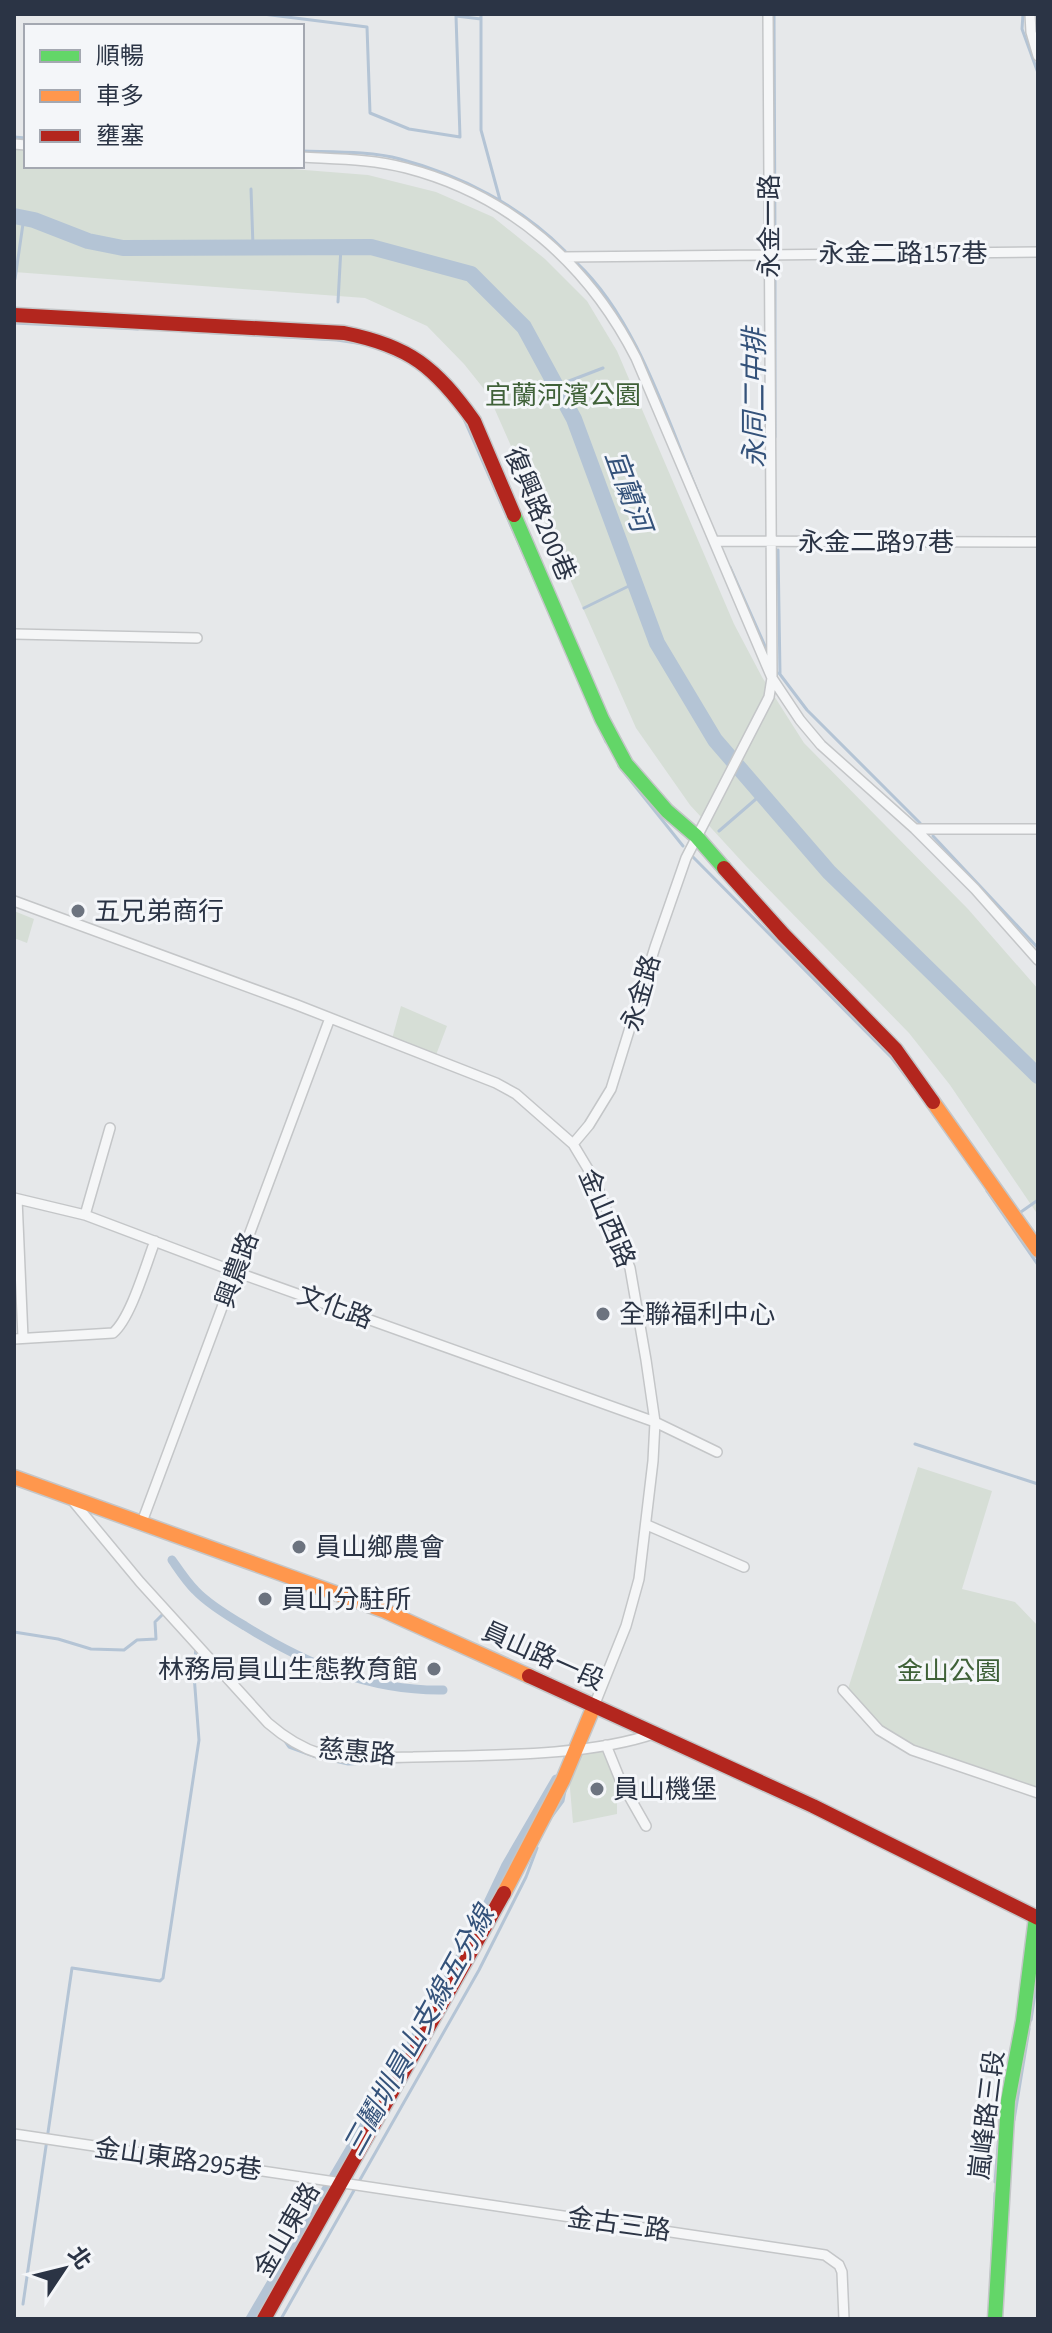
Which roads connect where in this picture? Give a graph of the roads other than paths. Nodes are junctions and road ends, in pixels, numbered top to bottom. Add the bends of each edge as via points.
1 (768, 14) edge
2 (1030, 14) edge
3 (1038, 56) edge
4 (304, 157) edge
5 (1038, 252) edge
6 (768, 254) junction
7 (564, 257) junction
8 (14, 315) edge
9 (714, 541) junction
10 (1038, 542) edge
11 (770, 543) junction
12 (14, 634) edge
13 (197, 638) dead end
14 (772, 678) junction
15 (707, 816) joint
16 (915, 829) junction
17 (1038, 829) edge
18 (696, 836) junction
19 (14, 901) edge
20 (1038, 960) edge
21 (330, 1018) junction
22 (110, 1128) dead end
23 (573, 1144) junction
24 (16, 1199) edge
25 (85, 1215) junction
26 (155, 1241) junction
27 (1038, 1250) edge
28 (236, 1272) junction
29 (19, 1338) edge
30 (655, 1422) junction
31 (717, 1452) dead end
32 (14, 1477) edge
33 (70, 1497) junction
34 (142, 1522) junction
35 (647, 1525) junction
36 (744, 1567) dead end
37 (843, 1690) dead end
38 (594, 1706) junction
39 (656, 1733) junction
40 (606, 1745) junction
41 (575, 1749) junction
42 (1038, 1793) edge
43 (646, 1826) dead end
44 (1037, 1918) edge
45 (14, 2134) edge
46 (342, 2183) junction
47 (264, 2319) edge
48 (844, 2319) edge
49 (995, 2319) edge

1 - 6 street, 永金一路
2 - 3 street
4 - 7 street via 366,161 444,179 516,216
5 - 6 street, 永金二路157巷
6 - 7 street, 永金二路157巷
6 - 11 street, 永金一路
7 - 9 street via 624,334
8 - 18 street, 復興路200巷 via 344,333 387,343 420,360 451,388 474,421 626,764
9 - 11 street, 永金二路97巷
9 - 14 street
10 - 11 street, 永金二路97巷
11 - 14 street, 永金一路
12 - 13 street
14 - 15 street, 永金一路 via 769,697
14 - 16 street via 821,745
15 - 18 street, 永金路
16 - 17 street
16 - 20 street
18 - 23 street, 永金路 via 611,1089
18 - 27 street, 復興路200巷 via 896,1050
19 - 21 street, 金山西路
21 - 23 street, 金山西路 via 496,1083
21 - 28 street, 興農路
22 - 25 street
23 - 30 street, 金山西路 via 594,1179 630,1268
24 - 25 street, 文化路
24 - 29 street
25 - 26 street, 文化路
26 - 28 street, 文化路
26 - 29 street via 113,1333
28 - 30 street, 文化路
28 - 34 street, 興農路
30 - 31 street, 文化路
30 - 35 street, 金山西路
32 - 33 street, 員山路一段
33 - 34 street, 員山路一段
33 - 41 street, 慈惠路 via 167,1613 287,1739 321,1754 361,1757
34 - 38 street, 員山路一段 via 385,1611
35 - 36 street
35 - 38 street, 金山西路 via 628,1619
37 - 42 street via 879,1730 912,1750
38 - 39 street, 員山路一段
38 - 41 street, 金山東路
39 - 40 street, 慈惠路
39 - 44 street, 員山路一段
40 - 41 street, 慈惠路
40 - 43 street
41 - 46 street, 金山東路 via 516,1872
44 - 49 street, 嵐峰路三段 via 1008,2101
45 - 46 street, 金山東路295巷
46 - 47 street, 金山東路
46 - 48 street, 金古三路 via 825,2255 842,2272

